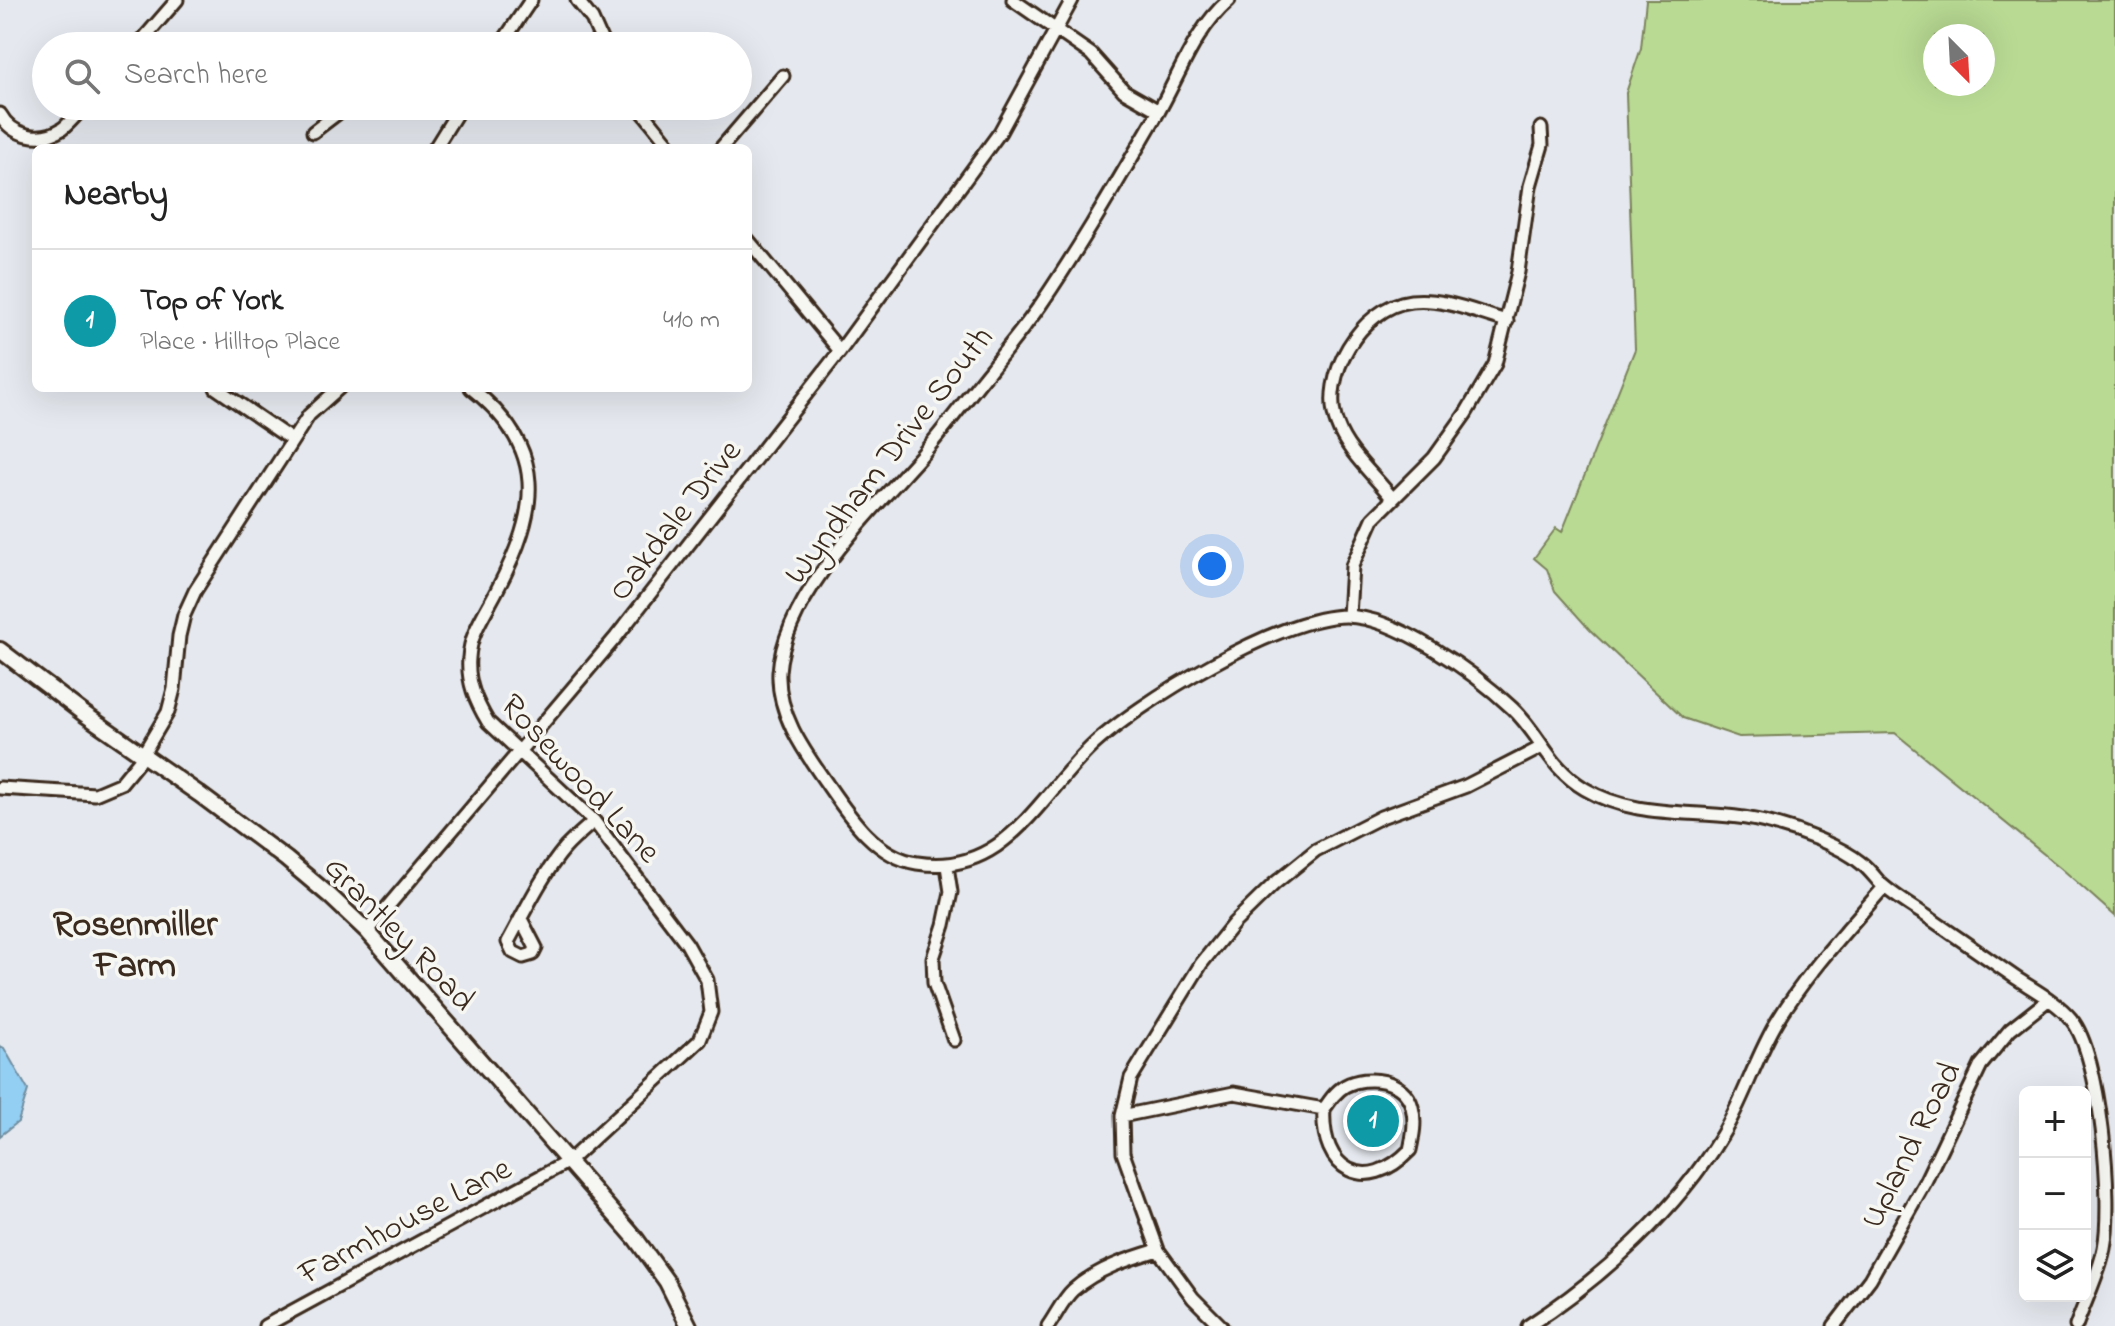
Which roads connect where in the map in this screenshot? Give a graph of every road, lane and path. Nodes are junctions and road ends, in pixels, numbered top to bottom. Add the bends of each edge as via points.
1 (177, 0) edge
2 (531, 0) edge
3 (577, 0) edge
4 (1013, 0) edge
5 (1072, 0) edge
6 (1229, 0) edge
7 (1057, 28) junction
8 (149, 32) edge
9 (509, 32) edge
10 (598, 32) edge
11 (783, 76) dead end
12 (1159, 111) junction
13 (752, 112) edge
14 (0, 114) edge
15 (71, 120) edge
16 (329, 120) edge
17 (452, 120) edge
18 (649, 120) edge
19 (745, 120) edge
20 (1541, 128) dead end
21 (313, 132) dead end
22 (437, 144) edge
23 (669, 144) edge
24 (724, 144) edge
25 (752, 245) edge
26 (1507, 321) junction
27 (840, 351) junction
28 (222, 392) edge
29 (332, 392) edge
30 (476, 392) edge
31 (292, 440) junction
32 (1392, 498) junction
33 (1349, 616) junction
34 (0, 650) edge
35 (1540, 748) junction
36 (520, 752) junction
37 (143, 755) junction
38 (0, 788) edge
39 (594, 821) junction
40 (947, 866) junction
41 (1884, 887) junction
42 (521, 919) dead end
43 (367, 931) junction
44 (2048, 1000) junction
45 (954, 1040) dead end
46 (1324, 1109) junction
47 (1122, 1116) junction
48 (569, 1161) junction
49 (2109, 1248) edge
50 (1158, 1250) junction
51 (265, 1326) edge
52 (689, 1326) edge
53 (1048, 1326) edge
54 (1221, 1326) edge
55 (1528, 1326) edge
56 (1834, 1326) edge
57 (2076, 1326) edge

1 - 8 street
2 - 9 street
3 - 10 street
4 - 7 street
5 - 7 street, Oakdale Drive
6 - 12 street, Wyndham Drive South via 1210,16
7 - 12 street via 1091,54 1124,91
7 - 27 street, Oakdale Drive via 1000,132
11 - 13 street
12 - 40 street, Wyndham Drive South via 1039,308 850,536 808,593 786,636 778,676 785,715 847,813 877,845 909,863
14 - 15 street via 17,131 41,136
16 - 21 street
17 - 22 street
18 - 23 street
19 - 24 street
20 - 26 street
25 - 27 street
26 - 32 street via 1495,364 1466,413 1434,458
26 - 32 street via 1432,300 1407,301 1359,331 1336,377 1336,423
27 - 36 street, Oakdale Drive
28 - 31 street
29 - 31 street
30 - 36 street, Rosewood Lane via 513,431 525,455 530,488 523,532 473,636 469,658 476,703
31 - 37 street via 195,591 184,615 168,712
32 - 33 street via 1373,519 1356,554
33 - 35 street, Wyndham Drive South via 1393,628 1440,652 1513,709
33 - 40 street, Wyndham Drive South via 1307,622 1180,681 1093,746 1013,834 987,854
34 - 37 street, Grantley Road
35 - 41 street, Wyndham Drive South via 1586,790 1625,806 1770,822 1858,859
35 - 47 street via 1316,850 1274,884 1201,964 1131,1078
36 - 39 street, Rosewood Lane
36 - 43 street, Oakdale Drive
37 - 38 street via 121,783 95,794
37 - 43 street, Grantley Road via 286,859
39 - 42 street via 564,849
39 - 48 street, Rosewood Lane via 687,944 707,980 711,1012 700,1040
40 - 45 street via 951,892 933,958 934,983
41 - 44 street, Wyndham Drive South
41 - 55 street via 1807,976 1776,1023 1722,1136 1675,1199 1571,1299
43 - 48 street, Grantley Road
44 - 49 street, Wyndham Drive South via 2074,1022 2090,1062 2104,1152
44 - 56 street, Upland Road via 2010,1030 1981,1065 1870,1279
46 - 46 street via 1328,1150 1342,1167 1376,1172 1410,1150 1412,1103 1392,1084 1360,1079 1343,1087
46 - 47 street via 1234,1093
47 - 50 street via 1123,1153
48 - 51 street, Farmhouse Lane
48 - 52 street, Grantley Road via 654,1262
49 - 57 street, Wyndham Drive South
50 - 53 street via 1124,1260 1071,1291
50 - 54 street

